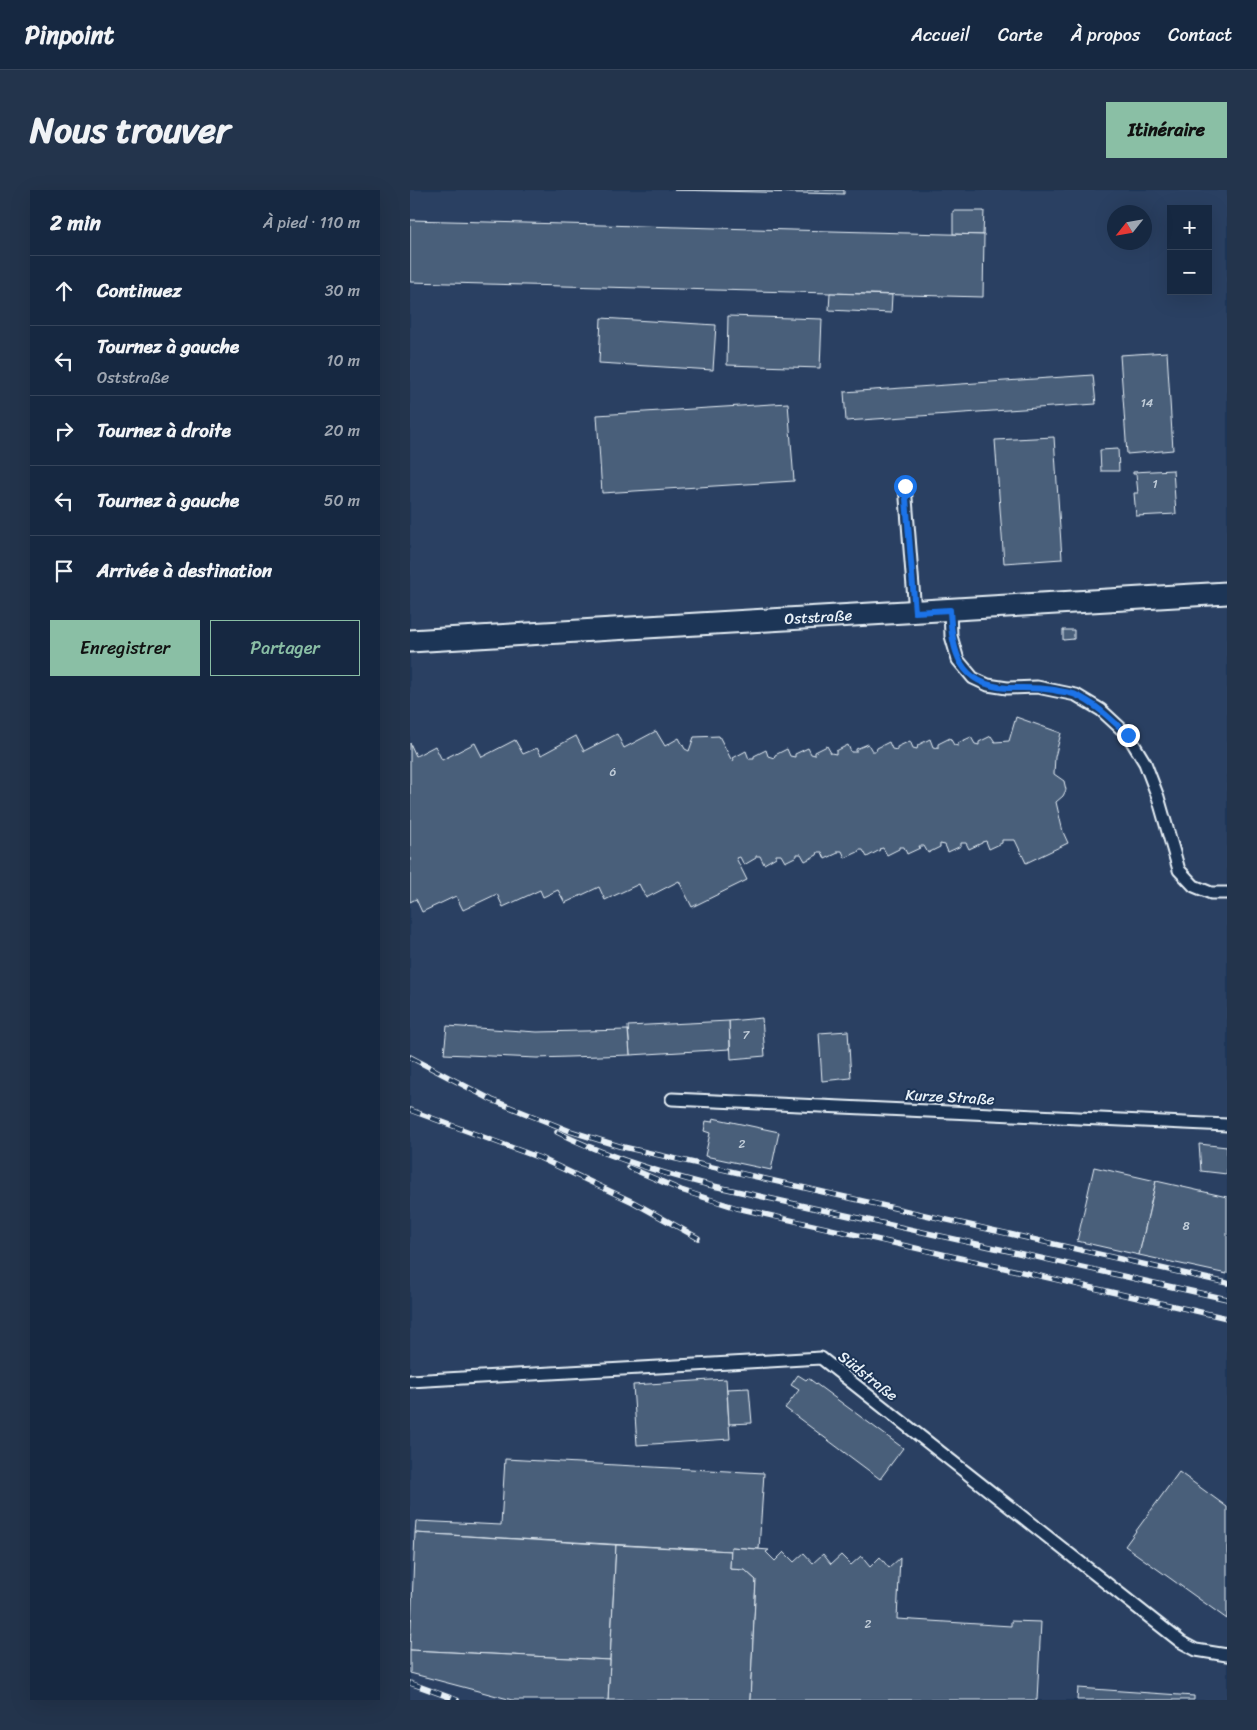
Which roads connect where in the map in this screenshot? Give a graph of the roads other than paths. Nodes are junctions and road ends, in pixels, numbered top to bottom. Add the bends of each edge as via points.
1 (905, 486) dead end
2 (1227, 593) edge
3 (950, 610) junction
4 (915, 612) junction
5 (410, 641) edge
6 (1227, 893) edge
7 (672, 1099) dead end
8 (1227, 1125) edge
9 (410, 1382) edge
10 (1227, 1655) edge

1 - 4 lane
2 - 3 street, Oststraße
3 - 4 street, Oststraße
3 - 6 lane via 951,636 958,660 973,678 988,685 1037,687 1076,695 1101,710 1128,735 1145,763 1158,797 1179,870 1194,886 1211,893
4 - 5 street, Oststraße
7 - 8 lane, Kurze Straße
9 - 10 lane, Südstraße via 821,1358 1180,1642 1196,1650

